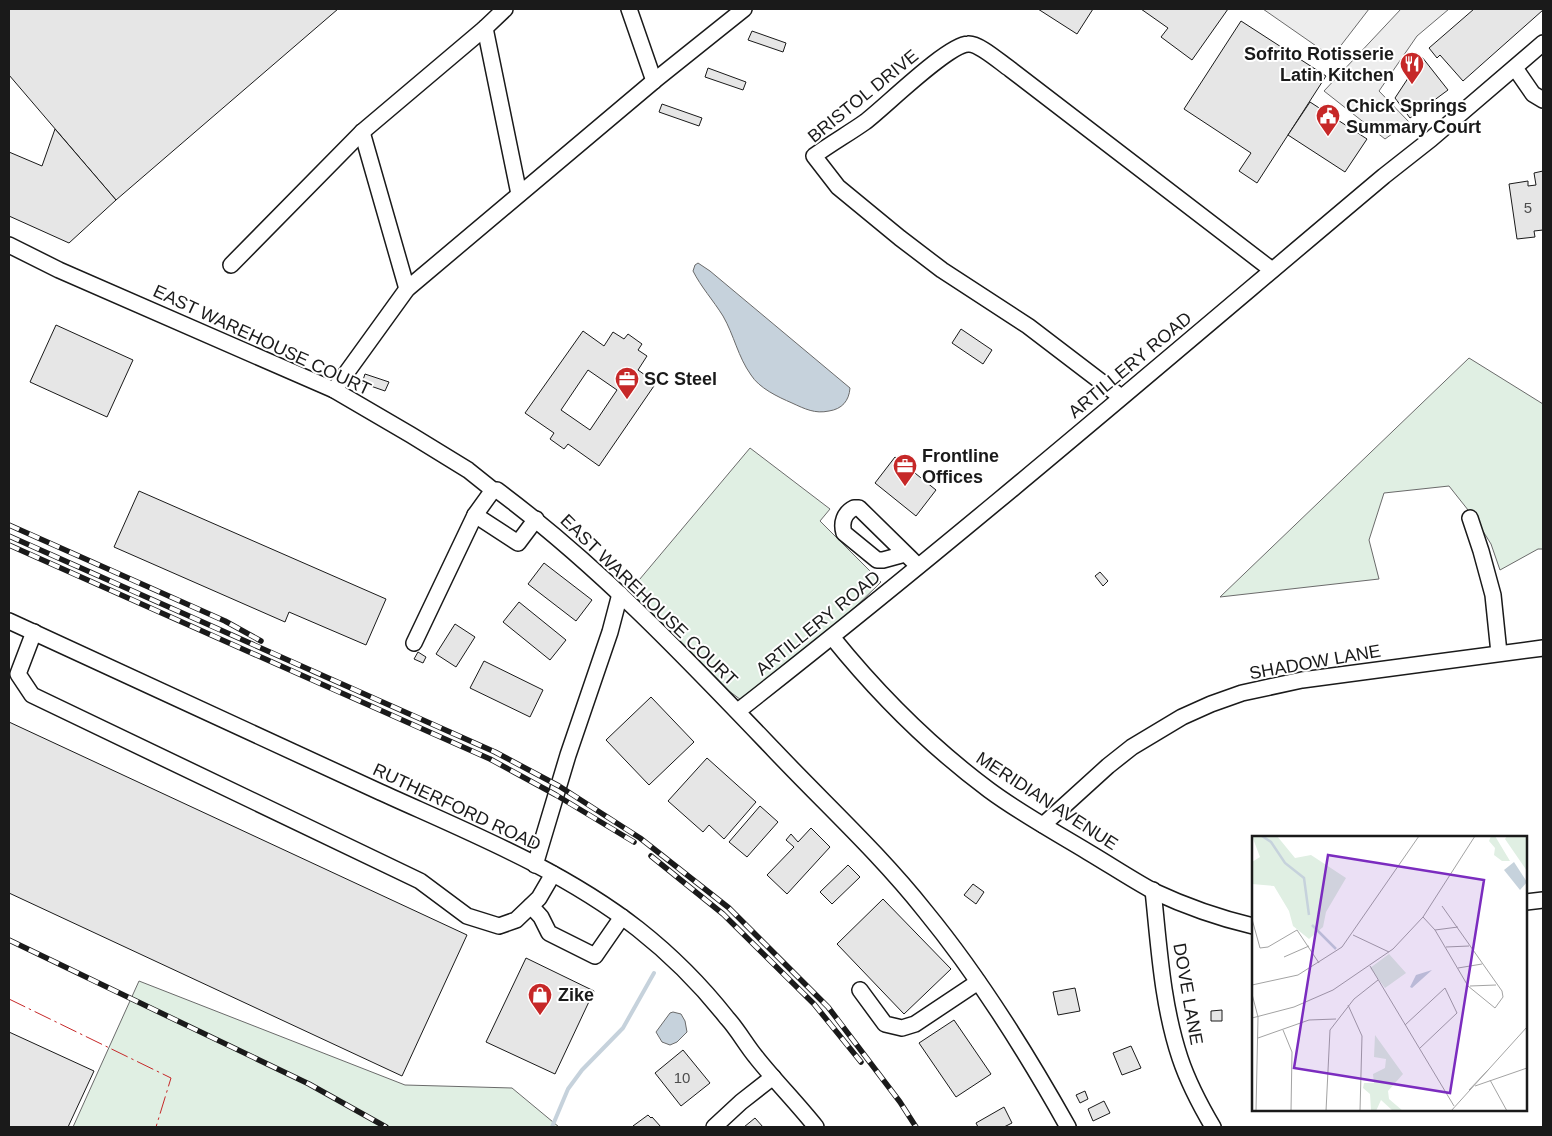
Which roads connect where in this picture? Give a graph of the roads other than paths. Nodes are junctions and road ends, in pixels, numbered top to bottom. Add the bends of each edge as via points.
1 (506, 9) edge
2 (629, 9) edge
3 (744, 9) edge
4 (486, 28) junction
5 (1543, 43) edge
6 (1515, 68) junction
7 (654, 82) junction
8 (1543, 100) edge
9 (362, 132) junction
10 (519, 194) junction
11 (9, 245) edge
12 (231, 265) dead end
13 (1272, 270) junction
14 (407, 289) junction
15 (334, 390) junction
16 (1121, 397) junction
17 (493, 490) junction
18 (475, 515) junction
19 (1470, 518) dead end
20 (536, 519) junction
21 (905, 554) junction
22 (918, 566) junction
23 (620, 594) junction
24 (9, 621) edge
25 (34, 632) junction
26 (832, 638) junction
27 (414, 643) dead end
28 (1543, 648) edge
29 (1499, 653) junction
30 (738, 711) junction
31 (1043, 825) junction
32 (535, 865) junction
33 (553, 874) junction
34 (1153, 890) junction
35 (1543, 900) edge
36 (1527, 902) edge
37 (531, 906) junction
38 (622, 917) junction
39 (1252, 926) edge
40 (978, 982) junction
41 (860, 990) dead end
42 (773, 1077) junction
43 (714, 1127) edge
44 (816, 1127) edge
45 (1068, 1127) edge
46 (1213, 1127) edge

1 - 4 street
2 - 7 street
3 - 7 street
4 - 9 street
4 - 10 street
5 - 6 street, ARTILLERY ROAD
6 - 8 street via 1533,94
6 - 13 street, ARTILLERY ROAD
7 - 10 street
9 - 12 street
9 - 14 street
10 - 14 street
11 - 15 street, EAST WAREHOUSE COURT
13 - 16 street, ARTILLERY ROAD
13 - 16 street, BRISTOL DRIVE via 972,44 962,45 947,54 865,122 814,156 838,187 900,238 942,270 1028,326
14 - 15 street
15 - 17 street, EAST WAREHOUSE COURT via 411,434
16 - 22 street, ARTILLERY ROAD
17 - 18 street
17 - 20 street, EAST WAREHOUSE COURT
18 - 20 street via 518,543
18 - 27 street
19 - 29 street via 1493,595
20 - 23 street, EAST WAREHOUSE COURT
21 - 21 street via 859,508 846,514 844,533 877,560
21 - 22 street
22 - 26 street, ARTILLERY ROAD
23 - 30 street, EAST WAREHOUSE COURT
23 - 32 street
24 - 25 street, RUTHERFORD ROAD
25 - 32 street, RUTHERFORD ROAD
25 - 37 street via 18,674 32,696 420,881 467,916 499,926 516,920
26 - 30 street, ARTILLERY ROAD
26 - 31 street, MERIDIAN AVENUE via 860,673 938,750
28 - 29 street, SHADOW LANE
29 - 31 street, SHADOW LANE via 1274,685 1212,704 1182,717 1132,747
30 - 40 street, EAST WAREHOUSE COURT via 907,889
31 - 34 street, MERIDIAN AVENUE
32 - 33 street, RUTHERFORD ROAD
33 - 37 street
33 - 38 street, RUTHERFORD ROAD
34 - 39 street, MERIDIAN AVENUE via 1198,909
34 - 46 street, DOVE LANE via 1162,976 1172,1029 1190,1083
35 - 36 street
37 - 38 street via 549,933 594,956
38 - 42 street, RUTHERFORD ROAD via 663,949 709,995
40 - 41 street via 916,1024 902,1028 885,1024
40 - 45 street, EAST WAREHOUSE COURT via 1042,1079
42 - 43 street
42 - 44 street, RUTHERFORD ROAD

